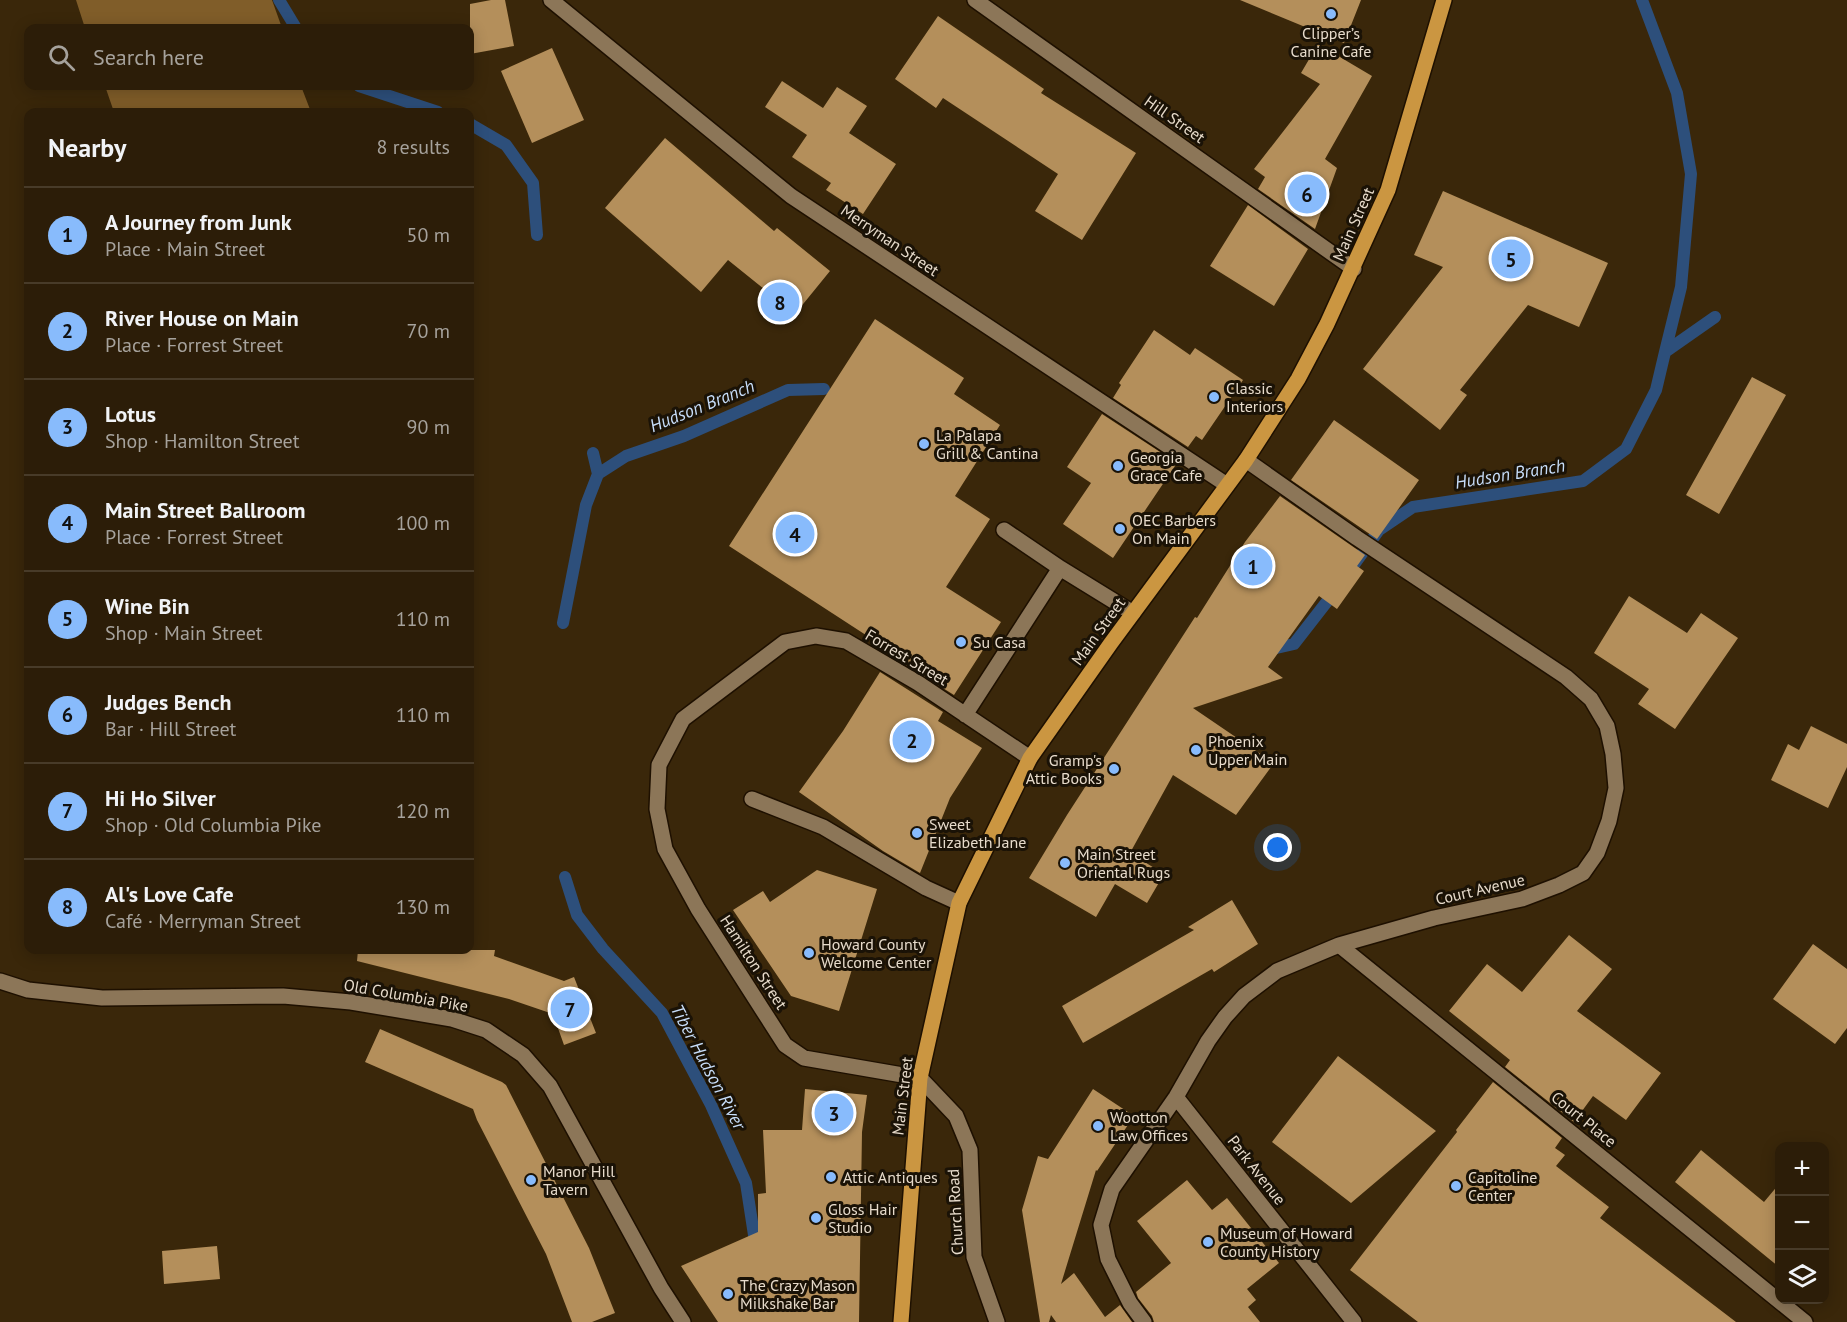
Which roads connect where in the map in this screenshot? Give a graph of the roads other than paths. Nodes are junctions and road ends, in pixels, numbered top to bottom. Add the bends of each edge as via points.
1 (551, 0) edge
2 (975, 0) edge
3 (1444, 0) edge
4 (1354, 268) junction
5 (1246, 460) junction
6 (1227, 485) junction
7 (1004, 530) dead end
8 (1060, 568) junction
9 (1133, 613) junction
10 (965, 714) junction
11 (1030, 758) junction
12 (659, 765) joint
13 (752, 799) dead end
14 (959, 903) junction
15 (1339, 945) junction
16 (0, 981) edge
17 (920, 1078) junction
18 (1176, 1097) junction
19 (683, 1322) edge
20 (901, 1322) edge
21 (997, 1322) edge
22 (1144, 1322) edge
23 (1354, 1322) edge
24 (1805, 1322) edge

1 - 6 street, Merryman Street via 791,196
2 - 4 street, Hill Street
3 - 4 main road, Main Street via 1388,190
4 - 5 main road, Main Street via 1298,379
5 - 6 main road, Main Street
5 - 15 street, Court Avenue via 1566,677 1591,699 1606,726 1613,754 1616,788 1609,821 1597,854 1583,873 1522,899 1434,918
6 - 9 main road, Main Street
7 - 8 street
8 - 9 street
8 - 10 street
9 - 11 main road, Main Street
10 - 11 street, Forrest Street
10 - 12 street, Forrest Street via 846,641 816,636 786,642 683,719
11 - 14 main road, Main Street
12 - 17 street, Hamilton Street via 657,809 665,849 785,1045 804,1058
13 - 14 street via 823,827
14 - 17 main road, Main Street
15 - 18 street, Court Avenue via 1276,971 1244,996 1208,1041
15 - 24 street, Court Place
16 - 19 street, Old Columbia Pike via 28,990 102,998 283,996 351,1002 452,1018 486,1030 523,1055 550,1086 660,1288
17 - 20 main road, Main Street
17 - 21 street, Church Road via 956,1116 970,1150 974,1257
18 - 22 street, Court Avenue via 1112,1189 1101,1225 1108,1259
18 - 23 street, Park Avenue

